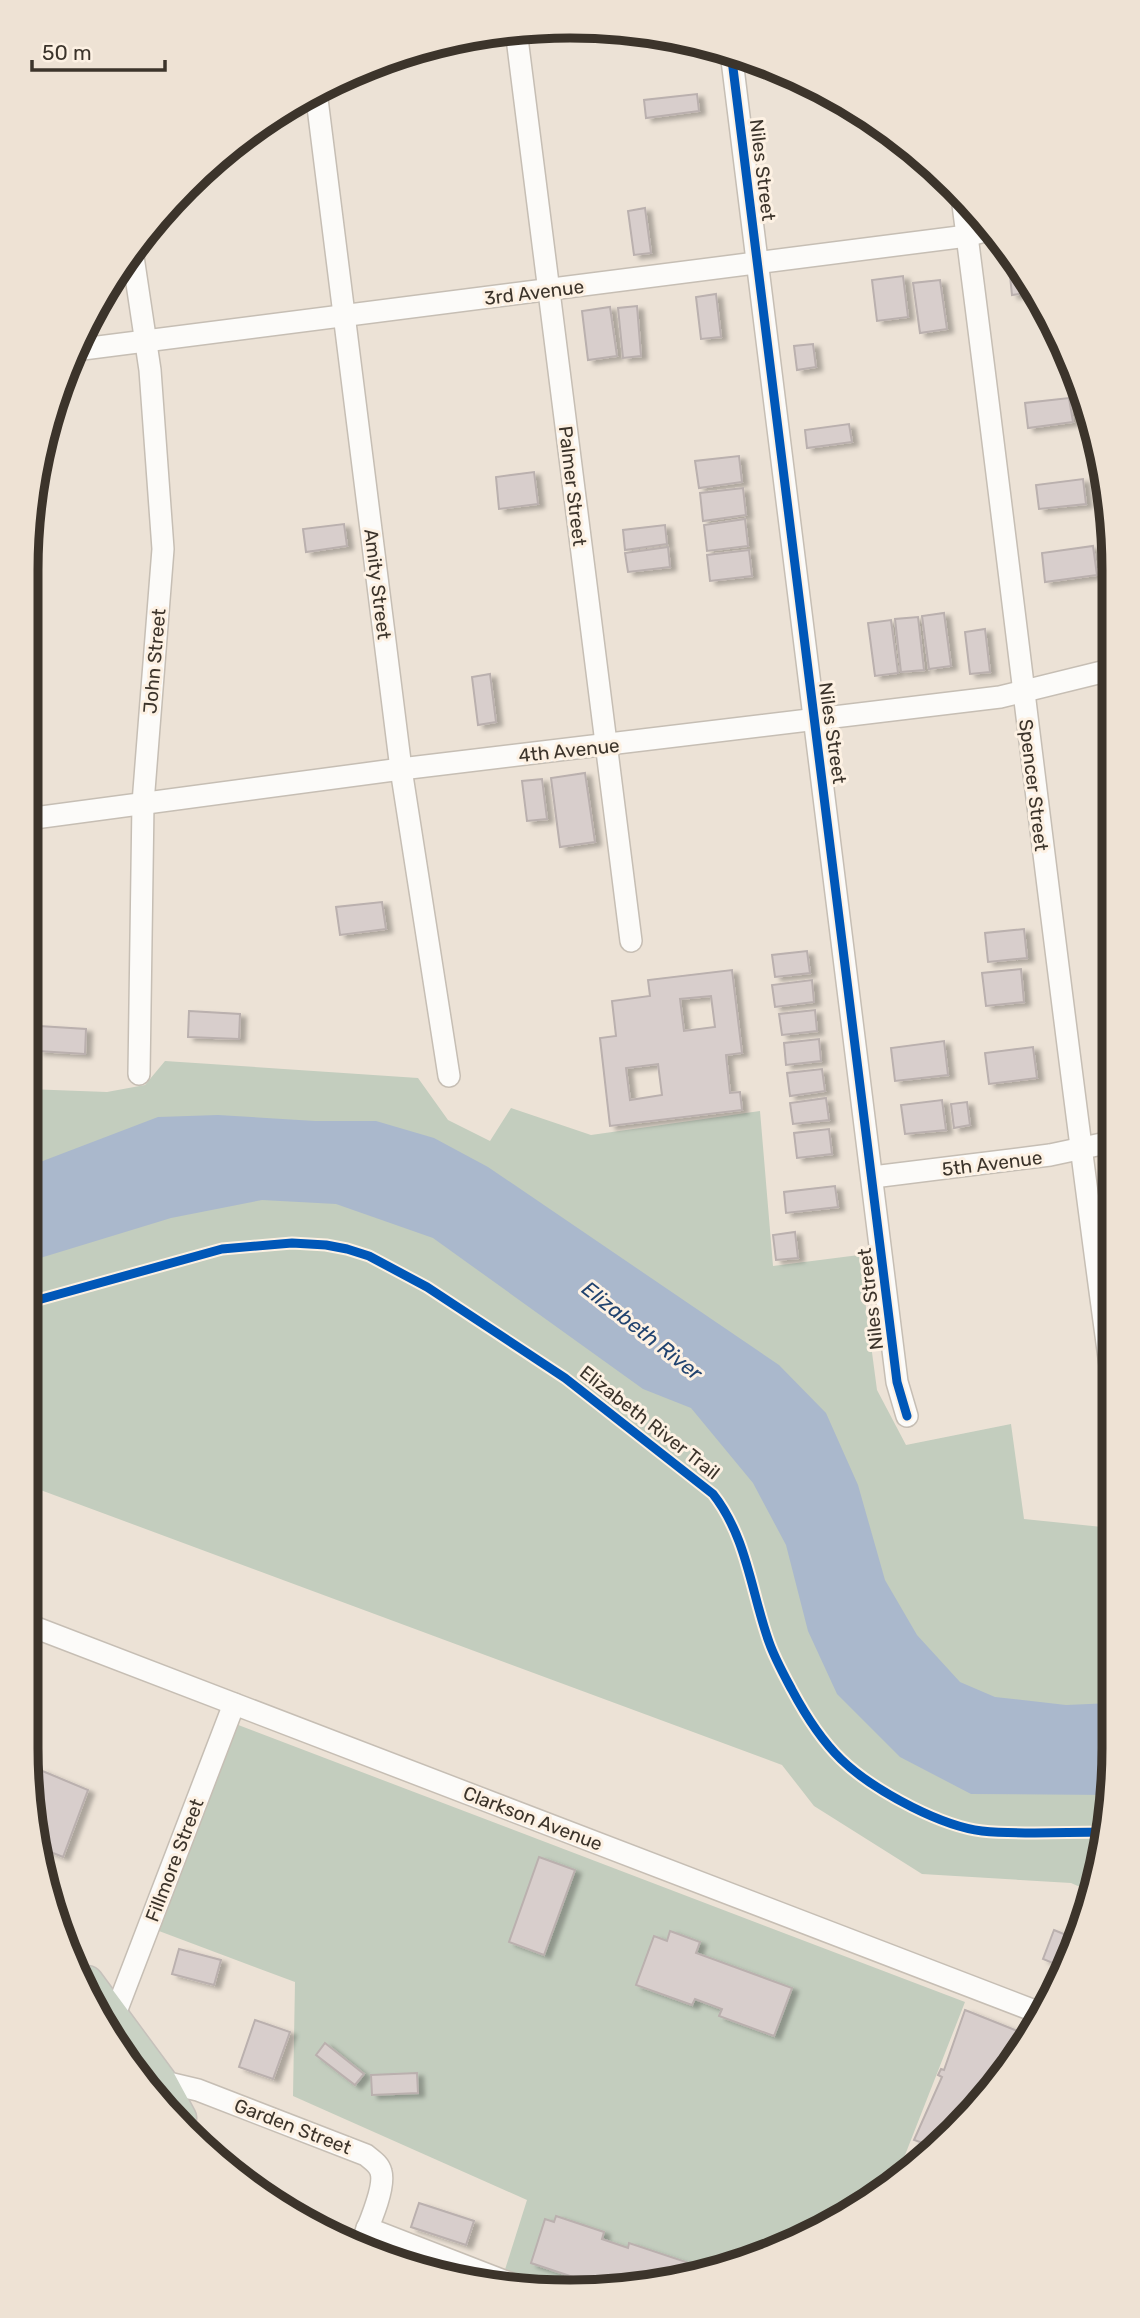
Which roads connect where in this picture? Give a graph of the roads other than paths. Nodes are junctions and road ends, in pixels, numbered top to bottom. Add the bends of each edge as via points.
1 (517, 42) edge
2 (733, 64) edge
3 (317, 103) edge
4 (964, 214) edge
5 (980, 232) edge
6 (967, 236) junction
7 (757, 264) junction
8 (134, 266) edge
9 (548, 290) junction
10 (343, 316) junction
11 (144, 342) junction
12 (87, 349) edge
13 (1102, 672) edge
14 (1022, 693) junction
15 (813, 720) junction
16 (607, 746) junction
17 (401, 769) junction
18 (143, 803) junction
19 (38, 817) edge
20 (631, 941) dead end
21 (139, 1074) dead end
22 (449, 1076) dead end
23 (1102, 1144) edge
24 (1081, 1150) junction
25 (873, 1177) junction
26 (1102, 1305) edge
27 (907, 1416) dead end
28 (38, 1629) edge
29 (234, 1704) junction
30 (106, 2006) edge
31 (1032, 2010) edge
32 (114, 2017) junction
33 (160, 2081) junction
34 (168, 2095) edge
35 (367, 2228) junction
36 (363, 2237) edge
37 (478, 2271) edge

1 - 9 street, Palmer Street
2 - 7 street, Niles Street
3 - 10 street, Amity Street
4 - 6 street, Spencer Street
5 - 6 street, 3rd Avenue
6 - 7 street, 3rd Avenue
6 - 14 street, Spencer Street
7 - 9 street, 3rd Avenue
7 - 15 street, Niles Street
8 - 11 street, John Street
9 - 10 street, 3rd Avenue
9 - 16 street, Palmer Street
10 - 11 street, 3rd Avenue
10 - 17 street, Amity Street
11 - 12 street, 3rd Avenue
11 - 18 street, John Street via 163,549
13 - 14 street, 4th Avenue
14 - 15 street, 4th Avenue
14 - 24 street, Spencer Street
15 - 16 street, 4th Avenue
15 - 25 street, Niles Street
16 - 17 street, 4th Avenue
16 - 20 street, Palmer Street
17 - 18 street, 4th Avenue
17 - 22 street, Amity Street
18 - 19 street, 4th Avenue
18 - 21 street, John Street
23 - 24 street, 5th Avenue
24 - 25 street, 5th Avenue
24 - 26 street, Spencer Street
25 - 27 street, Niles Street via 897,1382
28 - 29 street, Clarkson Avenue
29 - 31 street, Clarkson Avenue
29 - 32 street, Fillmore Street
30 - 32 highway
32 - 33 highway
33 - 34 highway
33 - 35 street, Garden Street via 198,2090 366,2154 382,2173
35 - 36 street, Garden Street
35 - 37 street

